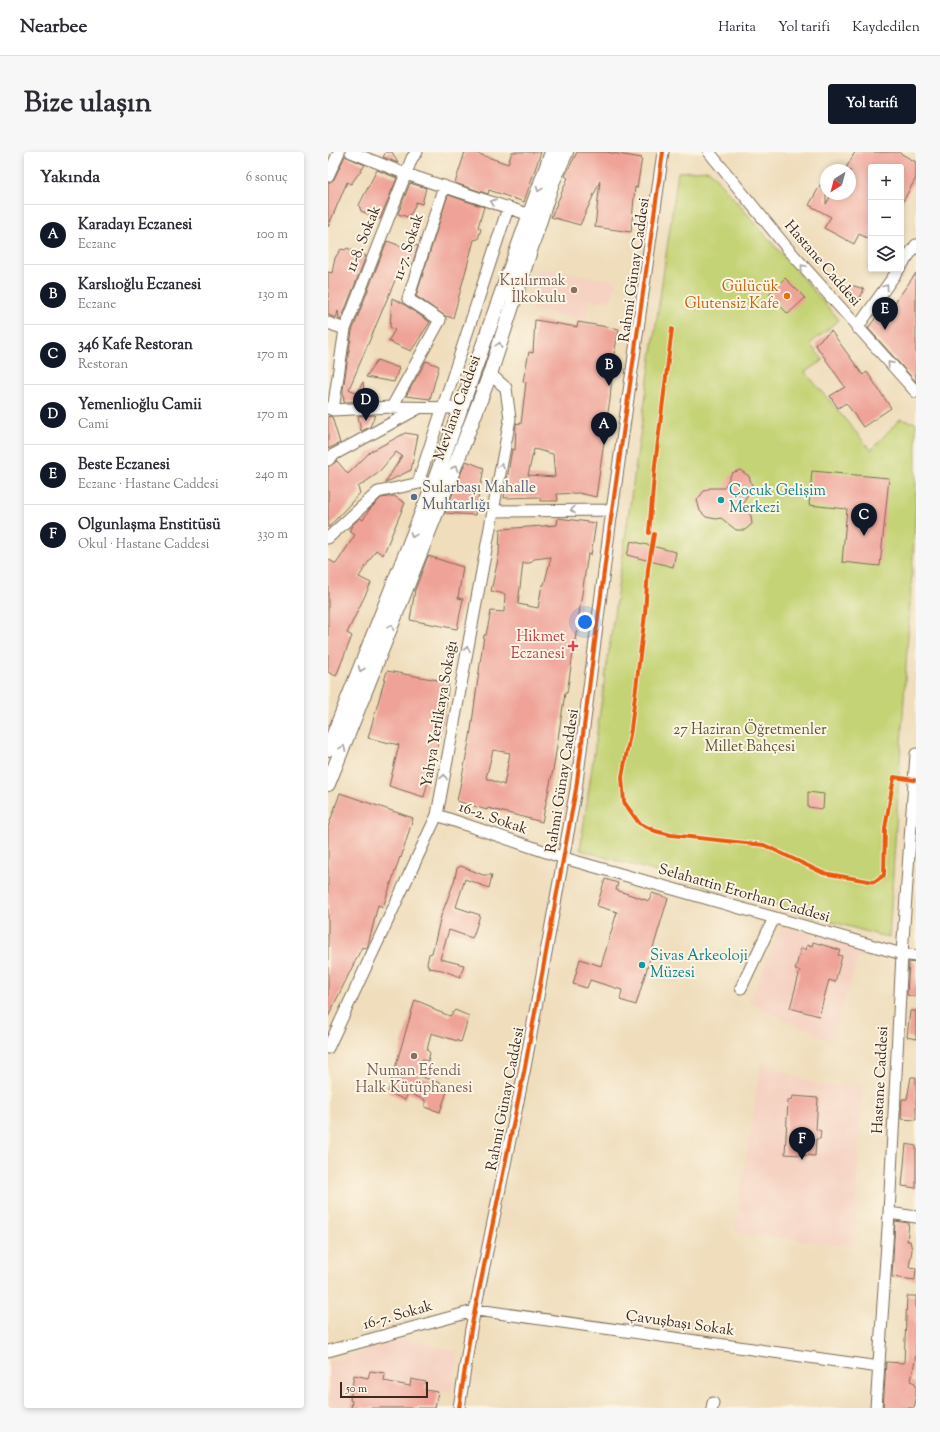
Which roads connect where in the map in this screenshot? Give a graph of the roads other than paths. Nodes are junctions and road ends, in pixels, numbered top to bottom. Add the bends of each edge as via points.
1 (338, 152) edge
2 (351, 152) edge
3 (552, 152) edge
4 (566, 152) edge
5 (709, 152) edge
6 (412, 154) edge
7 (665, 154) edge
8 (406, 174) junction
9 (328, 176) edge
10 (444, 186) junction
11 (508, 208) junction
12 (530, 215) junction
13 (916, 245) edge
14 (904, 262) edge
15 (897, 272) edge
16 (328, 323) edge
17 (857, 328) junction
18 (345, 329) junction
19 (490, 374) junction
20 (916, 392) edge
21 (392, 407) junction
22 (420, 408) junction
23 (459, 408) junction
24 (331, 409) edge
25 (442, 409) junction
26 (328, 460) edge
27 (434, 480) junction
28 (418, 483) junction
29 (612, 510) junction
30 (493, 511) junction
31 (328, 538) edge
32 (328, 749) edge
33 (916, 754) edge
34 (328, 784) edge
35 (437, 815) junction
36 (913, 828) edge
37 (564, 858) junction
38 (774, 918) junction
39 (902, 954) junction
40 (916, 956) edge
41 (741, 988) dead end
42 (328, 1048) edge
43 (889, 1213) junction
44 (916, 1217) edge
45 (477, 1310) junction
46 (328, 1351) edge
47 (879, 1367) junction
48 (459, 1408) edge
49 (876, 1408) edge

1 - 9 street
2 - 8 street
3 -> 12 main road, Mevlana Caddesi
19 -> 4 main road, Mevlana Caddesi via 552,183
17 -> 5 street, Hastane Caddesi
6 - 8 street, 11-8. Sokak
7 - 29 street, Rahmi Günay Caddesi
8 - 10 street
8 - 18 street, 11-8. Sokak
11 -> 10 street
10 - 21 street, 11-7. Sokak via 408,299 440,320
11 - 12 street
11 - 25 street
12 - 23 main road, Mevlana Caddesi
13 - 14 street
17 -> 15 street
16 - 18 street
20 -> 17 street, Hastane Caddesi
18 - 24 street, 11-8. Sokak
30 -> 19 street, Yahya Yerlikaya Sokağı via 510,419 506,388
34 -> 19 main road, Mevlana Caddesi
21 - 22 street
21 - 24 street
22 - 25 street
22 - 26 street
23 - 25 street
23 - 27 main road, Mevlana Caddesi
25 - 28 street
27 - 28 street
27 -> 32 main road, Mevlana Caddesi
28 - 31 street via 378,492
29 -> 30 street
29 - 37 street, Rahmi Günay Caddesi via 576,789
35 -> 30 street, Yahya Yerlikaya Sokağı
33 - 36 street, Hastane Caddesi
35 - 37 street, 16-2. Sokak
35 - 42 street, Yahya Yerlikaya Sokağı
36 - 39 street, Hastane Caddesi
37 - 38 street, Selahattin Erorhan Caddesi
37 - 45 street, Rahmi Günay Caddesi
38 - 39 street, Selahattin Erorhan Caddesi
38 - 41 street
39 - 40 street, Selahattin Erorhan Caddesi
39 - 43 street, Hastane Caddesi
43 - 44 street
43 - 47 street, Hastane Caddesi
45 - 46 street, 16-7. Sokak
45 - 47 street, Çavuşbaşı Sokak
45 - 48 street, Rahmi Günay Caddesi via 471,1329
47 - 49 street, Hastane Caddesi

